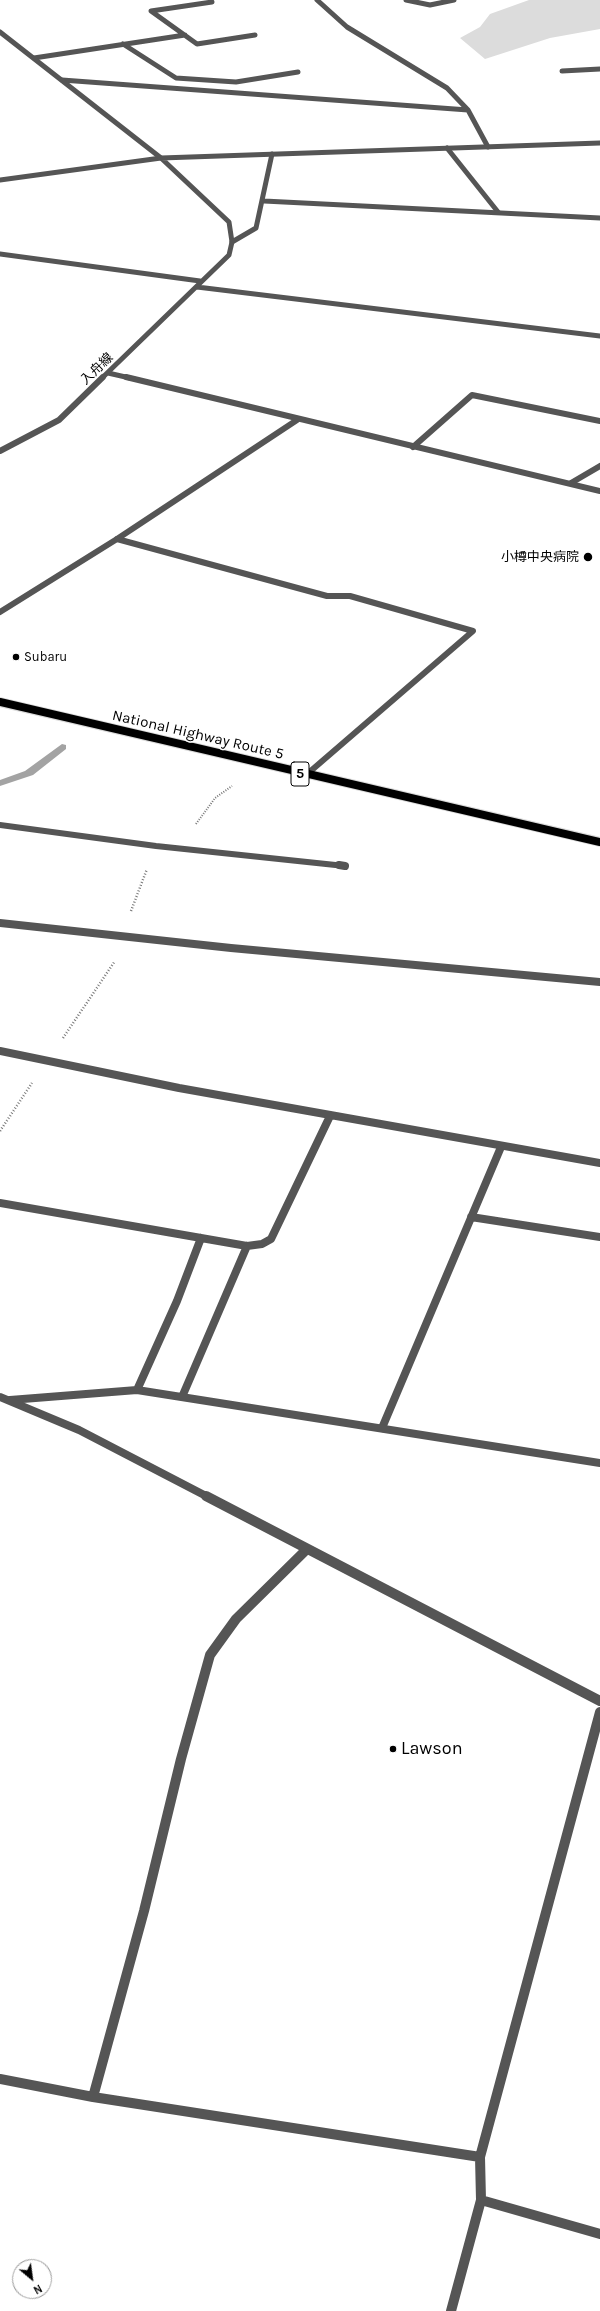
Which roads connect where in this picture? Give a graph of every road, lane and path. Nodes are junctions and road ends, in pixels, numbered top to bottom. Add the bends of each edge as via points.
1 (317, 0) edge
2 (406, 0) edge
3 (454, 0) edge
4 (212, 2) dead end
5 (0, 32) edge
6 (185, 35) junction
7 (254, 35) dead end
8 (123, 44) junction
9 (34, 58) junction
10 (600, 69) edge
11 (562, 71) dead end
12 (298, 72) dead end
13 (62, 80) junction
14 (468, 110) junction
15 (600, 143) edge
16 (488, 147) junction
17 (447, 148) junction
18 (272, 154) junction
19 (161, 158) junction
20 (0, 180) edge
21 (264, 201) junction
22 (498, 212) junction
23 (600, 218) edge
24 (232, 242) junction
25 (0, 254) edge
26 (199, 284) junction
27 (600, 336) edge
28 (108, 373) junction
29 (297, 420) junction
30 (600, 421) edge
31 (413, 447) junction
32 (0, 451) edge
33 (600, 466) edge
34 (571, 483) junction
35 (600, 491) edge
36 (117, 539) junction
37 (0, 612) edge
38 (0, 702) edge
39 (306, 775) junction
40 (232, 786) dead end
41 (0, 825) edge
42 (600, 842) edge
43 (156, 846) junction
44 (178, 848) junction
45 (345, 866) dead end
46 (0, 924) edge
47 (121, 936) junction
48 (131, 937) junction
49 (600, 982) edge
50 (0, 1051) edge
51 (47, 1061) junction
52 (330, 1116) junction
53 (0, 1131) edge
54 (501, 1147) junction
55 (600, 1163) edge
56 (0, 1203) edge
57 (471, 1217) junction
58 (600, 1237) edge
59 (201, 1238) junction
60 (247, 1246) junction
61 (137, 1390) junction
62 (0, 1397) edge
63 (182, 1397) junction
64 (10, 1400) junction
65 (382, 1428) junction
66 (600, 1463) edge
67 (306, 1550) junction
68 (600, 1701) edge
69 (600, 1712) edge
70 (0, 2079) edge
71 (93, 2097) junction
72 (480, 2157) junction
73 (481, 2200) junction
74 (600, 2234) edge
75 (451, 2311) edge

1 - 14 street via 347,27 446,88
2 - 3 street via 421,6
4 - 6 street via 151,11
5 - 9 street
6 - 7 street via 197,44
6 - 8 street
8 - 9 street
8 - 12 street via 176,78 236,82
9 - 13 street
10 - 11 street
13 - 14 street
13 - 19 street
14 - 16 street
15 - 16 street
16 - 17 street
17 - 18 street
17 - 22 street
18 - 19 street
18 - 21 street
19 - 20 street
19 - 24 street via 229,222
21 - 22 street
21 - 24 street via 256,228
22 - 23 street
24 - 26 street, 入舟線 via 229,255
25 - 26 street
26 - 27 street
26 - 28 street, 入舟線
28 - 29 street
28 - 32 street, 入舟線 via 58,420
29 - 31 street
29 - 36 street
30 - 31 street via 472,395
31 - 34 street
33 - 34 street
34 - 35 street
36 - 37 street
36 - 39 street via 327,596 350,596 473,631
38 - 39 highway, National Highway Route 5 / 5
39 - 42 highway, National Highway Route 5 / 5
40 - 44 path via 215,798
41 - 43 street
43 - 44 street
43 - 47 path
44 - 45 street
46 - 47 street
47 - 48 street
48 - 49 street
48 - 51 path
50 - 51 street
51 - 52 street
51 - 53 path
52 - 54 street
52 - 60 street via 271,1239 262,1244
54 - 55 street
54 - 57 street
56 - 59 street
57 - 58 street
57 - 65 street
59 - 60 street
59 - 61 street via 177,1301
60 - 63 street
61 - 63 street
61 - 64 street
62 - 64 street
63 - 65 street
64 - 67 street via 79,1430
65 - 66 street
67 - 68 street
67 - 71 street via 236,1619 210,1655
69 - 72 street
70 - 71 street
71 - 72 street
72 - 73 street
73 - 74 street
73 - 75 street

